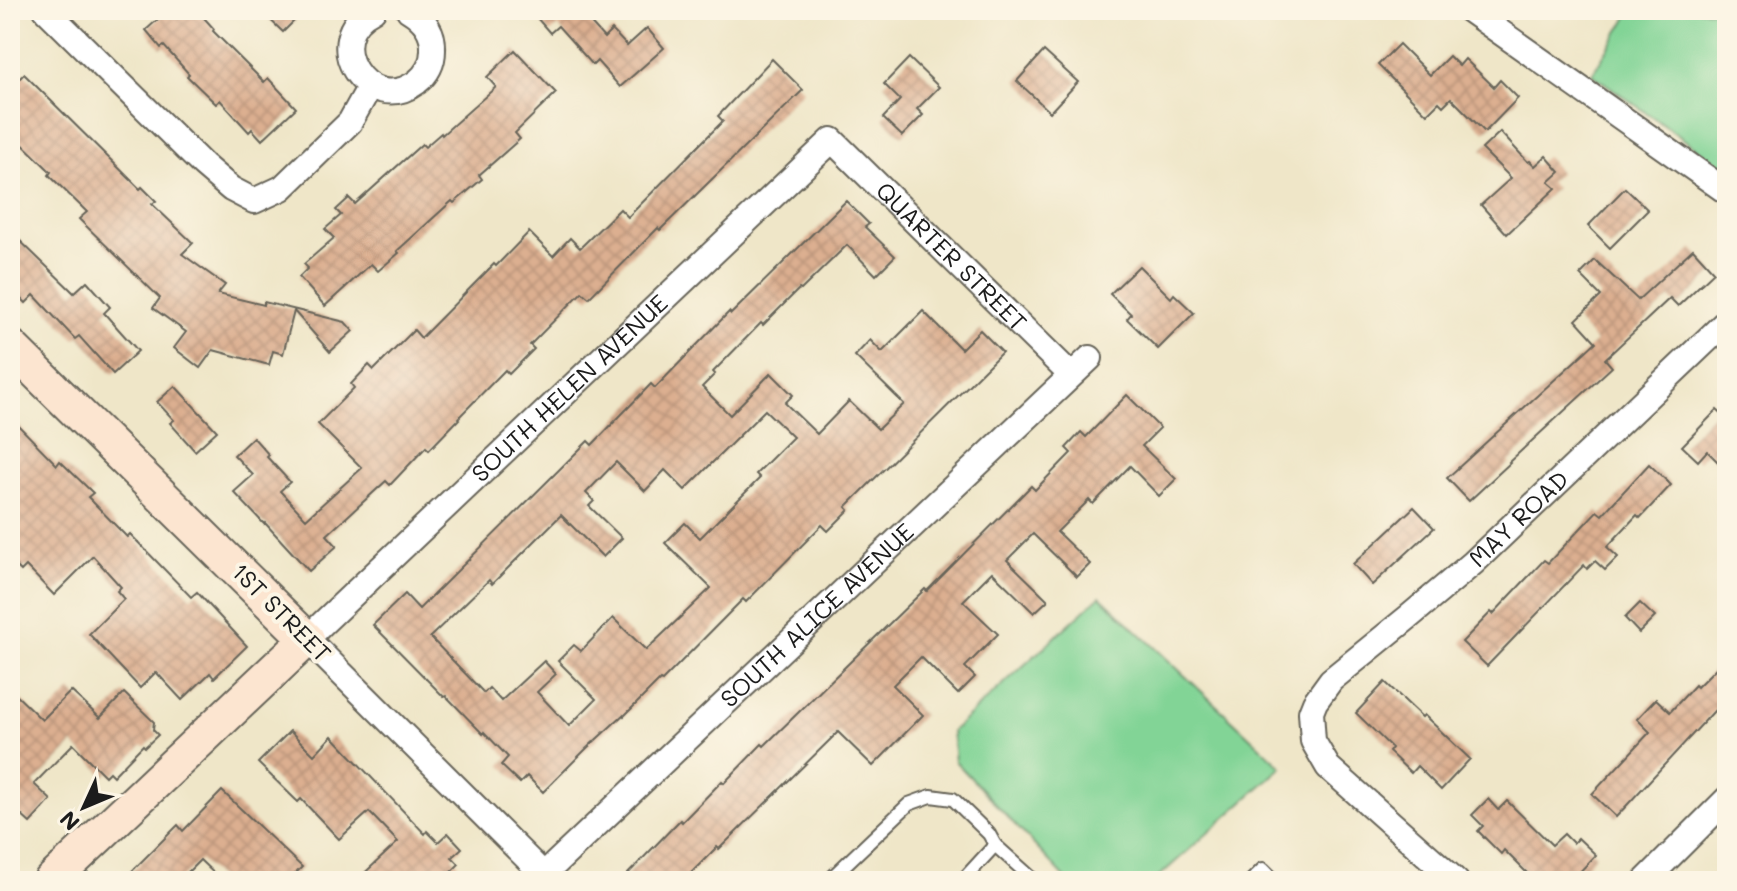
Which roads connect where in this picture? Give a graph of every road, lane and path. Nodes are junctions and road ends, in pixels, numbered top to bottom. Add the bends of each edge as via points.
1 (46, 10) edge
2 (373, 10) edge
3 (409, 10) edge
4 (1469, 10) edge
5 (370, 86) junction
6 (832, 140) joint
7 (1727, 192) edge
8 (1727, 321) edge
9 (10, 346) edge
10 (1090, 358) dead end
11 (1071, 375) junction
12 (307, 639) junction
13 (1727, 799) edge
14 (995, 845) junction
15 (544, 879) edge
16 (51, 881) edge
17 (828, 881) edge
18 (962, 881) edge
19 (1035, 881) edge
20 (1251, 881) edge
21 (1275, 881) edge
22 (1456, 881) edge
23 (1645, 881) edge

1 - 5 street via 203,165 254,201 282,188 350,122
2 - 5 street via 355,24 348,51 351,65
3 - 5 street via 428,26 433,40 430,67 411,87 383,91
4 - 7 street
6 - 11 street, QUARTER STREET
6 - 12 street, SOUTH HELEN AVENUE
8 - 22 street, MAY ROAD via 1473,563 1331,680 1315,702 1313,741 1328,767
9 - 12 street, 1ST STREET
10 - 11 street, SOUTH ALICE AVENUE
11 - 15 street, SOUTH ALICE AVENUE
12 - 15 street, 1ST STREET
12 - 16 street
13 - 23 street
14 - 17 lane via 953,799 931,796 909,804
14 - 18 lane
14 - 19 lane
20 - 21 lane via 1263,869

